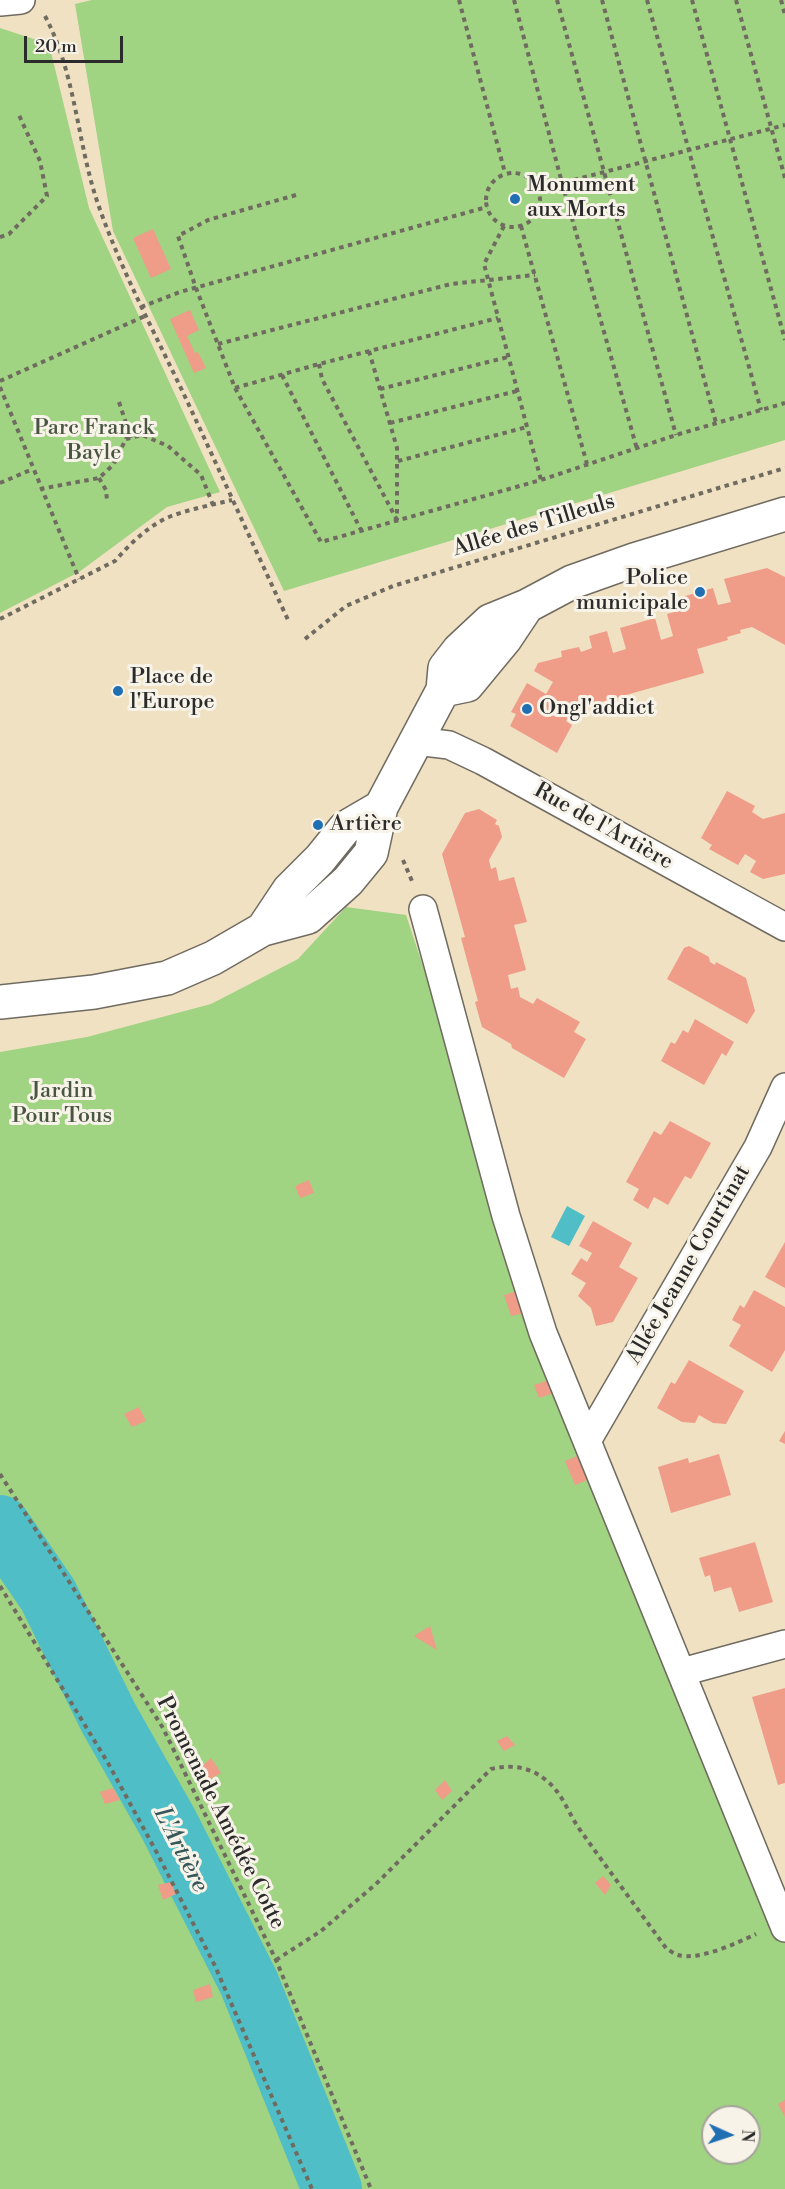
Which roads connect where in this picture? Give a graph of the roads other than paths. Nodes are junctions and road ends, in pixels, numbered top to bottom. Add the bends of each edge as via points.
1 (0, 2) edge
2 (31, 5) edge
3 (785, 514) edge
4 (416, 741) junction
5 (423, 909) dead end
6 (785, 927) edge
7 (0, 1002) edge
8 (785, 1087) edge
9 (587, 1441) junction
10 (785, 1644) edge
11 (682, 1672) junction
12 (784, 1925) edge

1 - 2 street
3 - 4 main road via 572,582 490,621 444,668 443,690
4 - 6 street, Rue de l'Artière via 449,745 483,761
4 - 7 main road via 381,807 345,828 289,890 263,928 213,958 167,978 94,992
5 - 9 street via 506,1216 543,1333
8 - 9 street, Allée Jeanne Courtinat via 758,1147
9 - 11 street
10 - 11 street
11 - 12 street

